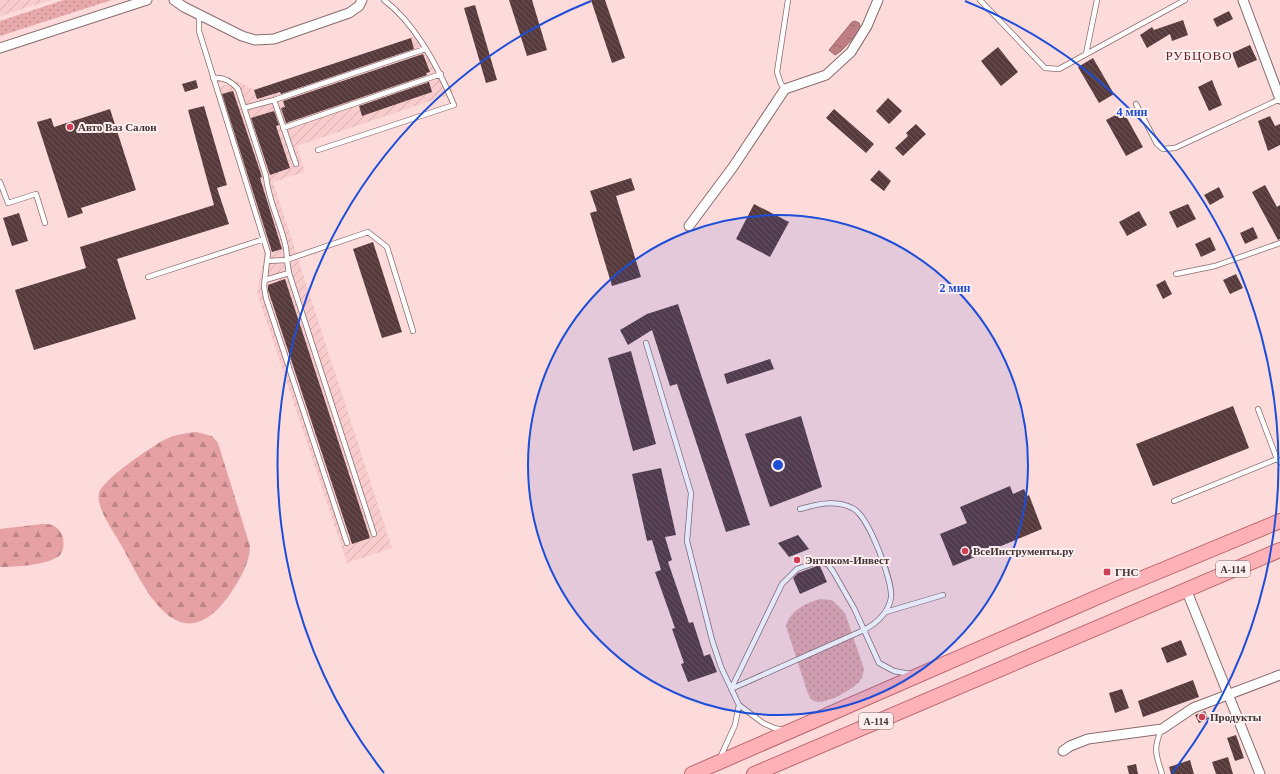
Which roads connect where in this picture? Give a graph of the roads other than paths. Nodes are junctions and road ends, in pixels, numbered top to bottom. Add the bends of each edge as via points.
1 (147, 0) edge
2 (174, 0) edge
3 (362, 0) edge
4 (384, 0) edge
5 (788, 0) edge
6 (878, 0) edge
7 (980, 0) edge
8 (1097, 0) edge
9 (1185, 0) edge
10 (1243, 0) edge
11 (199, 15) junction
12 (0, 48) edge
13 (425, 49) junction
14 (1086, 54) junction
15 (441, 74) junction
16 (213, 78) junction
17 (785, 89) junction
18 (1280, 99) edge
19 (274, 100) junction
20 (1136, 104) dead end
21 (244, 108) junction
22 (283, 128) junction
23 (318, 150) dead end
24 (296, 164) dead end
25 (0, 182) edge
26 (46, 223) dead end
27 (689, 226) dead end
28 (264, 239) junction
29 (1280, 243) edge
30 (286, 260) junction
31 (267, 261) junction
32 (289, 273) junction
33 (1176, 274) dead end
34 (148, 277) dead end
35 (264, 280) junction
36 (413, 331) dead end
37 (646, 344) dead end
38 (1258, 409) dead end
39 (1278, 460) edge
40 (1174, 501) dead end
41 (800, 509) dead end
42 (1280, 521) edge
43 (374, 534) dead end
44 (346, 543) dead end
45 (1280, 550) edge
46 (1186, 589) junction
47 (943, 595) dead end
48 (886, 612) junction
49 (864, 630) junction
50 (1280, 675) edge
51 (917, 676) junction
52 (731, 689) junction
53 (1229, 694) junction
54 (739, 705) junction
55 (1162, 729) junction
56 (791, 731) junction
57 (1063, 751) dead end
58 (717, 763) junction
59 (692, 774) edge
60 (754, 774) edge
61 (1162, 774) edge
62 (1260, 774) edge

1 - 12 street
2 - 11 street
3 - 11 street via 359,6 349,13 264,41 242,36
4 - 13 lane via 406,22
5 - 17 lane via 777,72
6 - 17 street via 867,26 851,52 826,75
7 - 14 lane via 1045,68 1060,69
8 - 14 lane
9 - 14 lane
10 - 18 street
11 - 16 lane via 199,31
13 - 15 lane
13 - 19 lane
15 - 22 lane
15 - 23 lane via 454,105
16 - 21 lane via 224,78 234,84
16 - 28 lane
17 - 27 street
18 - 20 lane via 1175,148 1163,149 1157,144
19 - 21 lane
19 - 22 lane
21 - 30 lane via 266,176 267,188 286,249
22 - 24 lane
25 - 26 lane via 8,203 36,194
28 - 31 lane via 268,253
28 - 34 lane
29 - 33 lane via 1215,266
30 - 31 lane
30 - 32 lane
30 - 36 lane via 368,232 386,247
31 - 35 lane
32 - 35 lane
32 - 43 lane
35 - 44 lane via 266,298
37 - 52 lane via 691,493 688,541 712,640
38 - 39 lane
39 - 40 lane
41 - 48 lane via 819,503 854,509 868,526 889,580 891,598
42 - 51 main road, А-114
45 - 46 main road, А-114
46 - 53 street
46 - 60 main road, А-114
47 - 48 lane
48 - 49 lane via 877,623
49 - 51 lane via 879,663 894,671
49 - 52 lane
49 - 52 lane via 844,589 828,564 817,562 797,569 782,584
50 - 53 street
51 - 56 main road, А-114
52 - 54 lane
53 - 55 street via 1193,708
53 - 62 street
54 - 56 lane via 763,723
54 - 58 lane via 729,741
55 - 57 street via 1088,739
55 - 61 lane via 1155,745
56 - 58 main road, А-114
58 - 59 main road, А-114

